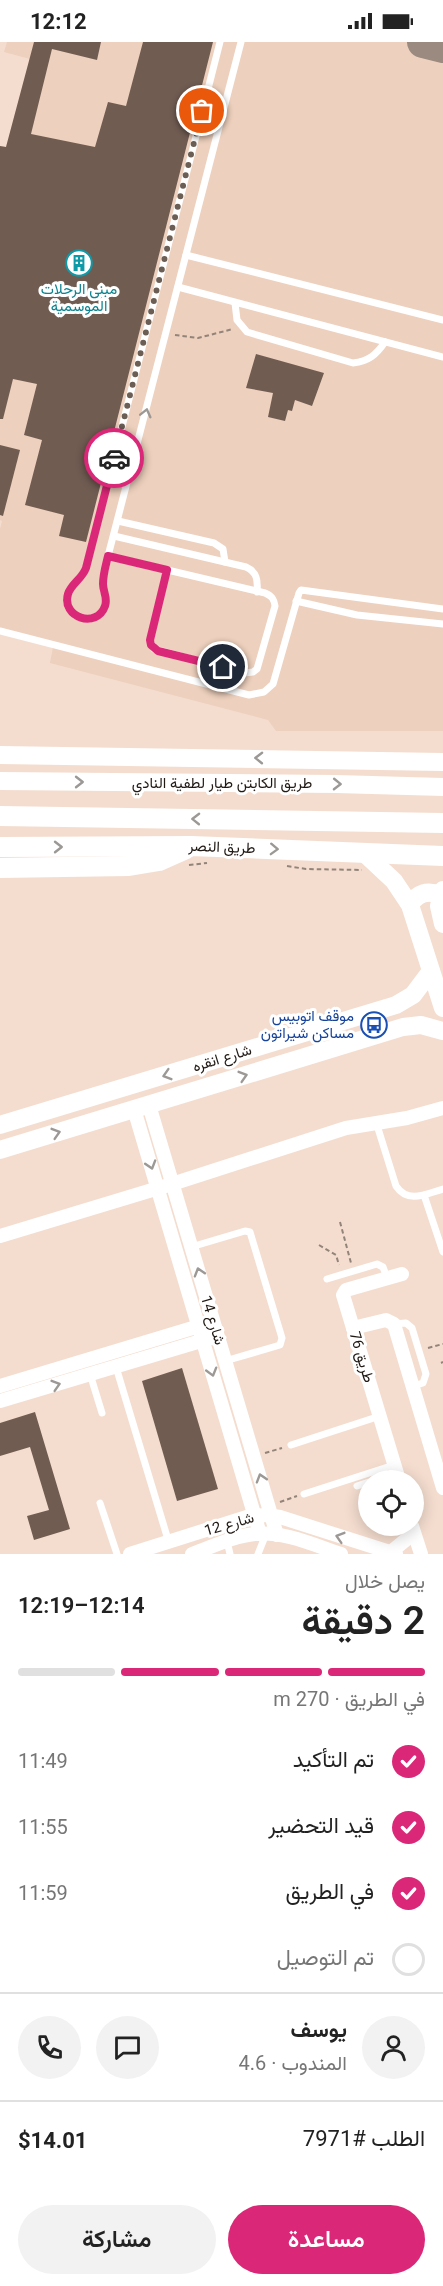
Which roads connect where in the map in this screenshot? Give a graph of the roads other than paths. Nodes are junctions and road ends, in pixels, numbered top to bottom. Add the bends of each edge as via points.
1 (220, 42) edge
2 (241, 42) edge
3 (186, 255) junction
4 (178, 287) junction
5 (235, 303) junction
6 (443, 320) edge
7 (385, 342) junction
8 (443, 357) edge
9 (118, 520) junction
10 (158, 530) junction
11 (114, 536) junction
12 (153, 545) junction
13 (108, 556) junction
14 (225, 561) junction
15 (167, 570) junction
16 (257, 591) junction
17 (296, 601) junction
18 (443, 609) edge
19 (443, 624) edge
20 (0, 631) edge
21 (0, 755) edge
22 (443, 762) edge
23 (0, 781) edge
24 (443, 787) edge
25 (0, 816) edge
26 (443, 823) edge
27 (191, 846) junction
28 (0, 847) edge
29 (363, 852) junction
30 (443, 856) edge
31 (0, 868) edge
32 (442, 893) edge
33 (410, 905) junction
34 (443, 924) edge
35 (431, 971) junction
36 (405, 1001) junction
37 (443, 1008) edge
38 (414, 1025) junction
39 (443, 1031) edge
40 (142, 1107) junction
41 (443, 1108) edge
42 (376, 1121) junction
43 (0, 1125) edge
44 (0, 1150) edge
45 (172, 1184) junction
46 (158, 1188) junction
47 (443, 1189) edge
48 (424, 1195) junction
49 (0, 1236) edge
50 (191, 1247) junction
51 (443, 1252) edge
52 (402, 1274) dead end
53 (387, 1278) junction
54 (327, 1279) dead end
55 (214, 1322) junction
56 (394, 1324) junction
57 (199, 1326) junction
58 (353, 1328) junction
59 (218, 1336) junction
60 (203, 1341) junction
61 (225, 1361) junction
62 (116, 1367) junction
63 (90, 1374) junction
64 (0, 1386) edge
65 (412, 1386) junction
66 (0, 1401) edge
67 (102, 1413) dead end
68 (380, 1416) junction
69 (291, 1445) dead end
70 (396, 1470) edge
71 (358, 1482) edge
72 (443, 1487) edge
73 (304, 1494) dead end
74 (100, 1503) dead end
75 (254, 1516) junction
76 (272, 1516) junction
77 (268, 1534) junction
78 (407, 1536) edge
79 (415, 1536) edge
80 (169, 1543) junction
81 (228, 1548) edge
82 (313, 1550) edge
83 (394, 1553) edge
84 (117, 1554) edge
85 (130, 1554) edge
86 (192, 1554) edge
87 (258, 1554) edge
88 (341, 1554) edge
89 (421, 1554) edge

1 - 13 lane via 86,568 68,593 67,604 78,617 89,619 103,611
2 - 3 lane
3 - 4 lane
3 - 6 lane
4 - 5 lane
9 -> 4 lane
5 - 7 lane
5 - 7 lane via 241,327 254,335 353,363 373,356
7 - 8 lane
9 - 10 lane
9 - 11 lane
10 - 12 lane
10 - 14 lane via 219,545
11 - 12 lane
11 - 13 lane
12 - 14 lane
13 - 15 lane
14 - 16 lane via 250,569 256,577
15 - 16 lane
15 - 16 lane via 151,645 158,651 249,673 259,665 275,606 270,595
17 - 18 lane via 303,590
17 - 19 lane via 357,615
17 - 20 lane via 273,684 264,692 249,695
22 -> 21 main road, طريق الكابتن طيار لطفية النادي
23 -> 24 main road, طريق الكابتن طيار لطفية النادي
26 -> 25 main road, طريق النصر
28 -> 27 main road, طريق النصر
27 -> 29 main road, طريق النصر
27 - 31 main road via 159,861 129,866
29 - 30 main road, طريق النصر
29 - 33 main road via 394,881
32 - 33 main road via 426,892
32 - 34 main road via 439,906
33 - 35 main road
35 - 36 main road, شارع انقره via 421,988
35 - 37 main road
36 - 38 main road via 414,1012
36 -> 43 main road, شارع انقره
38 - 39 main road, شارع انقره
40 -> 38 main road, شارع انقره
44 -> 40 main road, شارع انقره
40 - 45 street, شارع 14
40 -> 46 street, شارع 14
41 - 42 street
42 - 45 street
42 - 48 lane via 398,1190 409,1197
45 - 46 street
45 - 50 street, شارع 14
46 - 49 street
46 - 57 street, شارع 14
47 - 48 lane
48 - 51 lane
55 -> 50 street, شارع 14
50 - 61 lane via 250,1232 282,1339 280,1345
52 - 53 street, طريق 76
53 - 54 lane via 379,1264
53 - 58 street, طريق 76 via 344,1292
55 - 57 street
55 - 59 street, شارع 14
56 - 58 street via 386,1320
56 - 65 street
56 - 65 lane via 410,1325 419,1351 426,1377 423,1383
57 - 60 street, شارع 14
57 - 64 street
58 - 68 street, طريق 76
59 - 60 street
59 - 61 street, شارع 14
60 - 62 street
60 -> 75 street, شارع 14
76 -> 61 street, شارع 14
62 - 63 street
62 - 80 lane
66 -> 63 street
63 - 67 lane
65 - 72 street
68 - 69 lane
68 - 70 street, طريق 76
71 - 73 lane
74 - 84 lane
75 - 76 street, شارع 12
75 - 77 street, شارع 14
75 - 80 street, شارع 12
76 - 77 street, شارع 14
83 -> 76 street, شارع 12
77 - 81 street, شارع 12
77 - 82 street, شارع 12
77 - 87 lane
78 - 83 street
79 - 89 street
80 - 85 street, شارع 12
81 - 86 street, شارع 12
82 - 88 street, شارع 12

